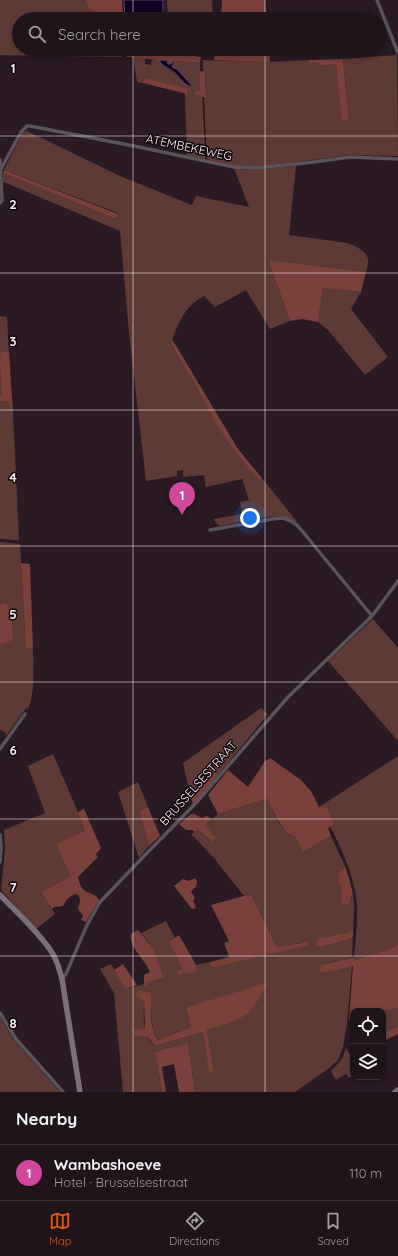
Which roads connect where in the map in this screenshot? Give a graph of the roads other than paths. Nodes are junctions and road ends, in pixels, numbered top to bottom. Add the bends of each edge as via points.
1 (377, 0) edge
2 (382, 12) edge
3 (386, 23) edge
4 (398, 53) edge
5 (398, 159) edge
6 (0, 160) edge
7 (1, 169) edge
8 (1, 203) edge
9 (210, 530) dead end
10 (398, 581) edge
11 (372, 616) junction
12 (25, 714) dead end
13 (0, 749) edge
14 (0, 835) edge
15 (0, 862) edge
16 (0, 895) edge
17 (62, 979) junction
18 (0, 1013) edge
19 (398, 1090) edge
20 (63, 1092) edge
21 (80, 1092) edge
22 (395, 1092) edge

1 - 2 street
3 - 4 street
5 - 7 street, ATEMBEKEWEG via 350,157 242,168 27,126 21,132
6 - 7 street
7 - 8 street
9 - 11 street via 272,519 282,518 291,521 298,526
10 - 11 street, BRUSSELSESTRAAT
11 - 17 street, BRUSSELSESTRAAT via 288,697 196,803 100,902
12 - 13 street
14 - 15 street
16 - 17 street via 49,948
17 - 21 street
18 - 20 street via 16,1039
19 - 22 street

